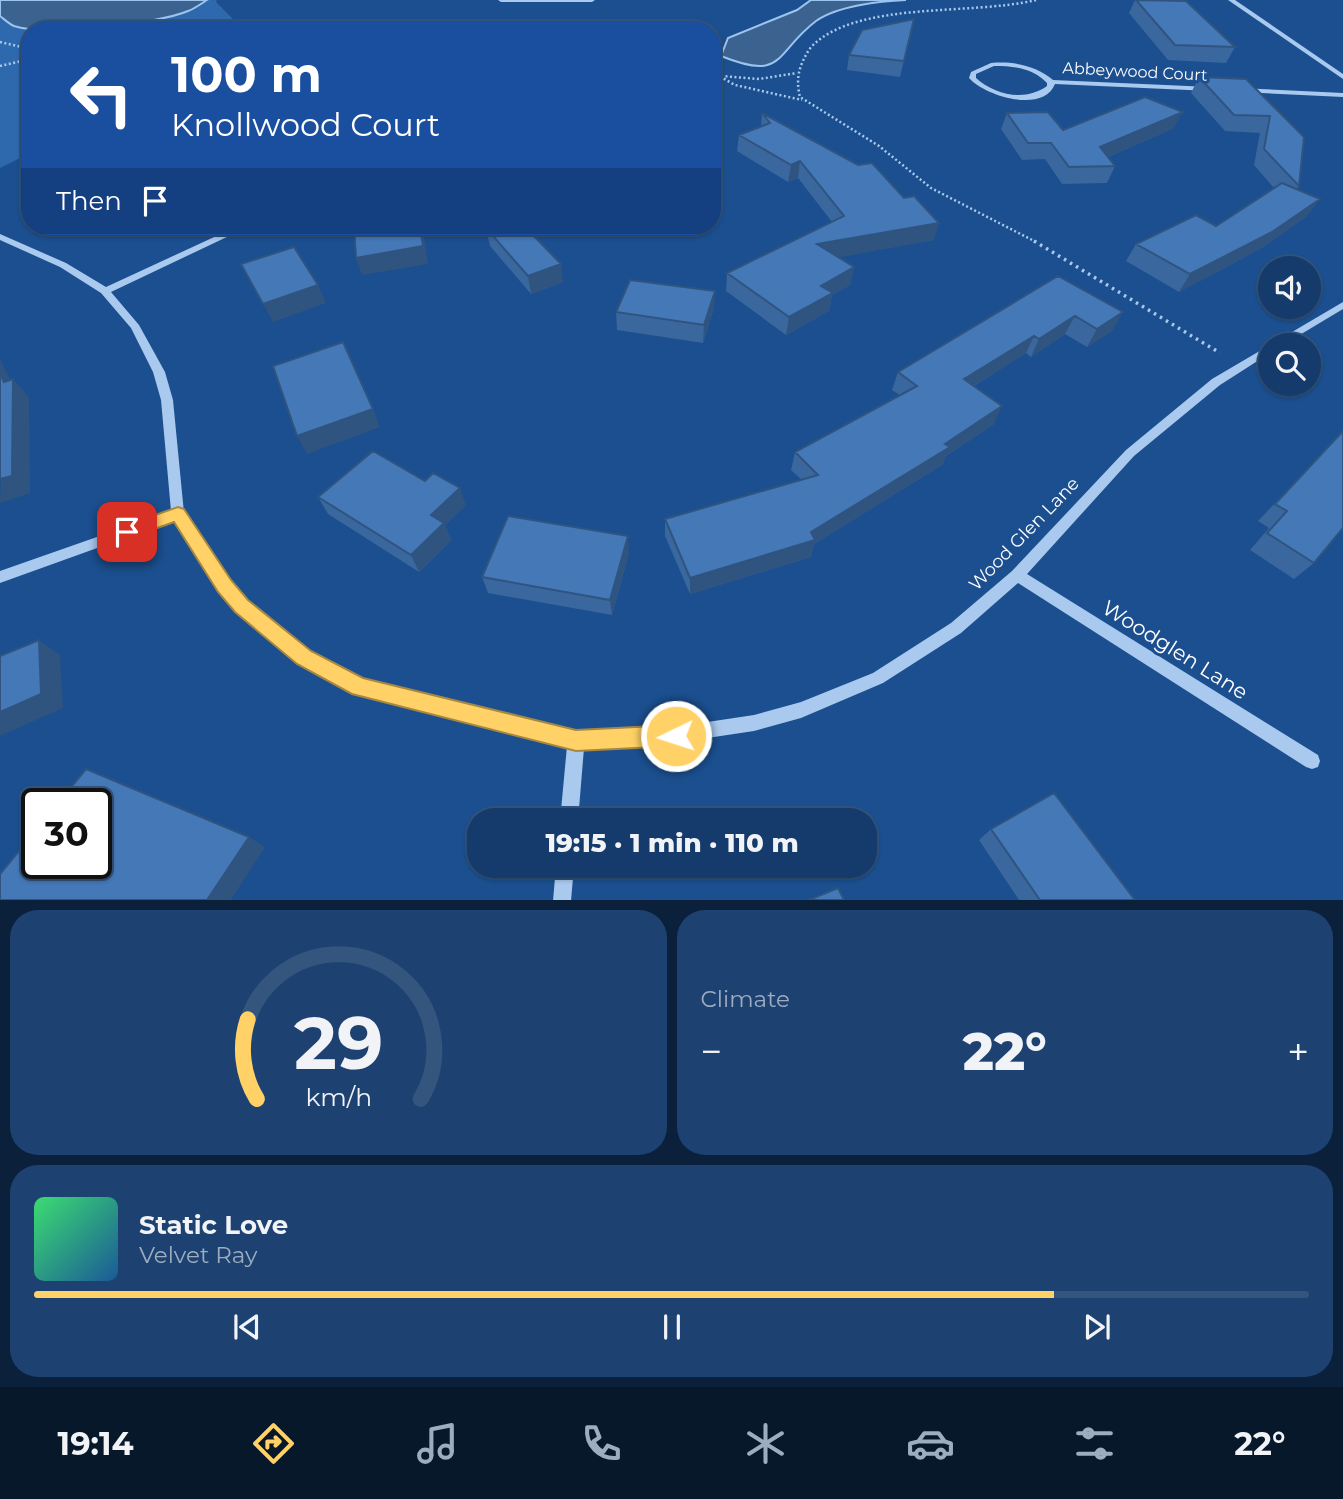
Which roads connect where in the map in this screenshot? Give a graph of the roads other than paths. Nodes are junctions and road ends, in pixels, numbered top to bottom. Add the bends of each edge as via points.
1 (500, 0) edge
2 (592, 0) edge
3 (1231, 0) edge
4 (1343, 77) edge
5 (1051, 82) junction
6 (1218, 89) edge
7 (1232, 90) edge
8 (1343, 95) edge
9 (226, 235) edge
10 (0, 237) edge
11 (105, 291) junction
12 (1343, 305) edge
13 (1295, 333) edge
14 (1258, 355) edge
15 (178, 514) junction
16 (1017, 575) junction
17 (0, 577) edge
18 (576, 740) junction
19 (1312, 761) dead end
20 (570, 808) edge
21 (564, 878) edge
22 (562, 900) edge

1 - 2 street
3 - 4 street
5 - 5 street, Abbeywood Court via 1039,72 1017,65 984,66 972,73 986,89 1012,96 1038,95 1051,87
5 - 6 street, Abbeywood Court
7 - 8 street, Abbeywood Court
9 - 11 street
10 - 11 street, Wood Glen Lane via 63,265
11 - 15 street, Wood Glen Lane via 135,327 159,372 173,430
12 - 13 street
14 - 16 street, Wood Glen Lane via 1130,453
15 - 17 street
15 - 18 street, Wood Glen Lane via 241,606 304,657 360,687
16 - 18 street, Wood Glen Lane via 929,648 878,678 801,710 697,734
16 - 19 street, Woodglen Lane
18 - 20 street
21 - 22 street

